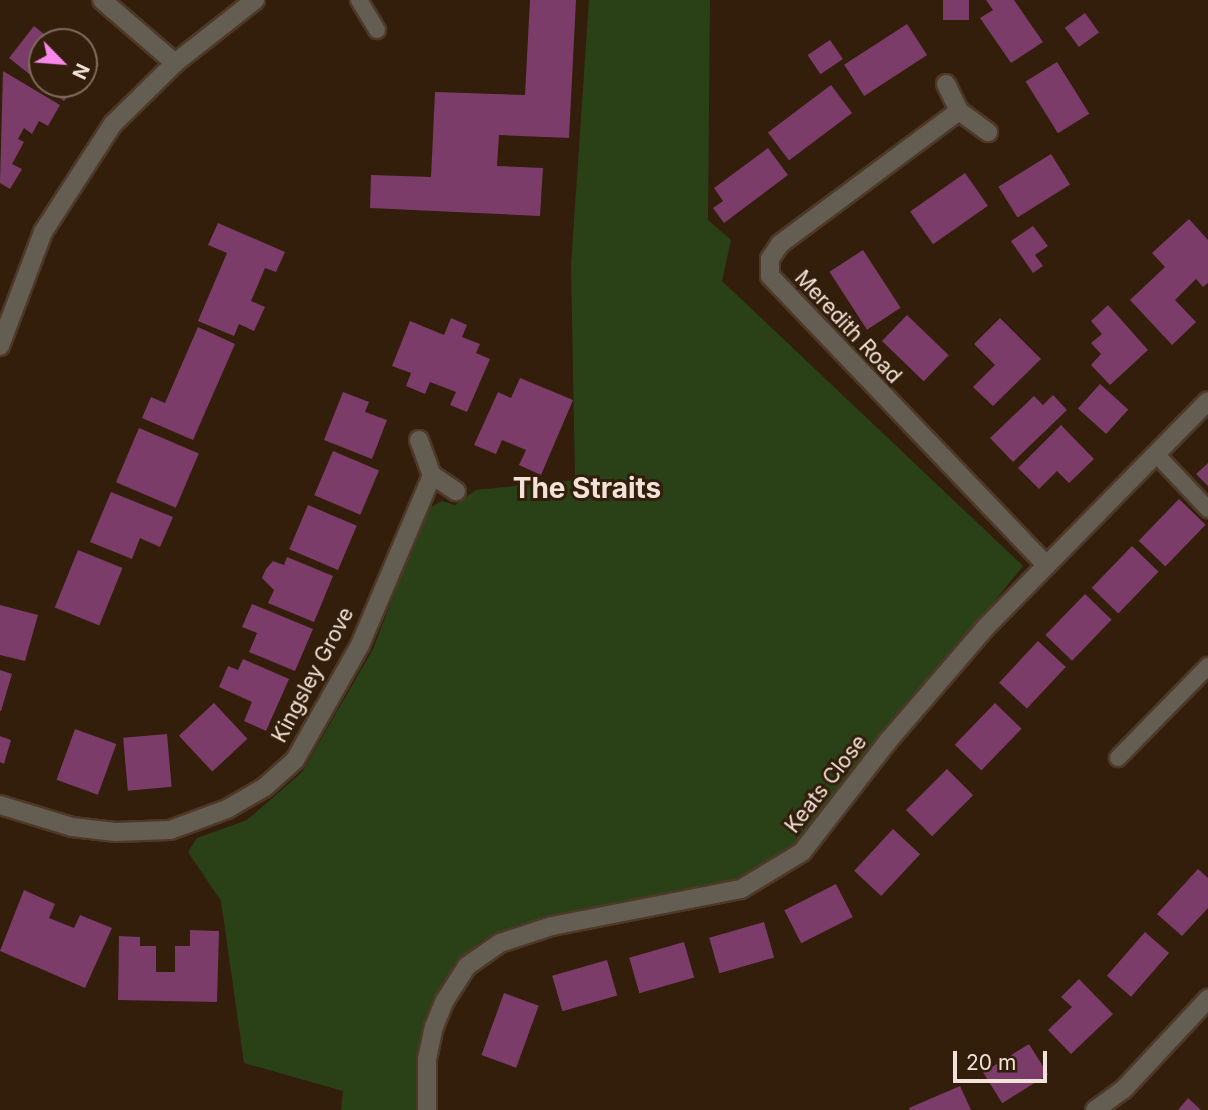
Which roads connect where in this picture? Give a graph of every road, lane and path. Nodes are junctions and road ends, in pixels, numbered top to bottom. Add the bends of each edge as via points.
1 (102, 0) edge
2 (255, 0) edge
3 (359, 0) edge
4 (377, 30) dead end
5 (175, 63) junction
6 (946, 83) dead end
7 (959, 111) junction
8 (988, 132) dead end
9 (0, 346) edge
10 (1208, 401) edge
11 (419, 440) dead end
12 (1156, 454) junction
13 (432, 475) junction
14 (456, 491) dead end
15 (1208, 509) edge
16 (1045, 564) junction
17 (1208, 666) edge
18 (1118, 758) dead end
19 (0, 805) edge
20 (1208, 999) edge
21 (427, 1110) edge
22 (1095, 1110) edge

1 - 5 street
2 - 5 street
3 - 4 lane
5 - 9 street via 113,124 43,232
6 - 7 street
7 - 8 street
7 - 16 street, Meredith Road via 780,244 770,259 770,276
10 - 12 street, Keats Close
11 - 13 street
12 - 15 lane
12 - 16 street, Keats Close
13 - 14 street
13 - 19 street, Kingsley Grove via 360,645 295,760 265,787 228,809 170,830 116,832 72,827
16 - 21 street, Keats Close via 888,741 802,852 774,872 741,889 552,926 500,943 474,960 457,977 434,1027 427,1059
17 - 18 lane
20 - 22 street via 1123,1090

